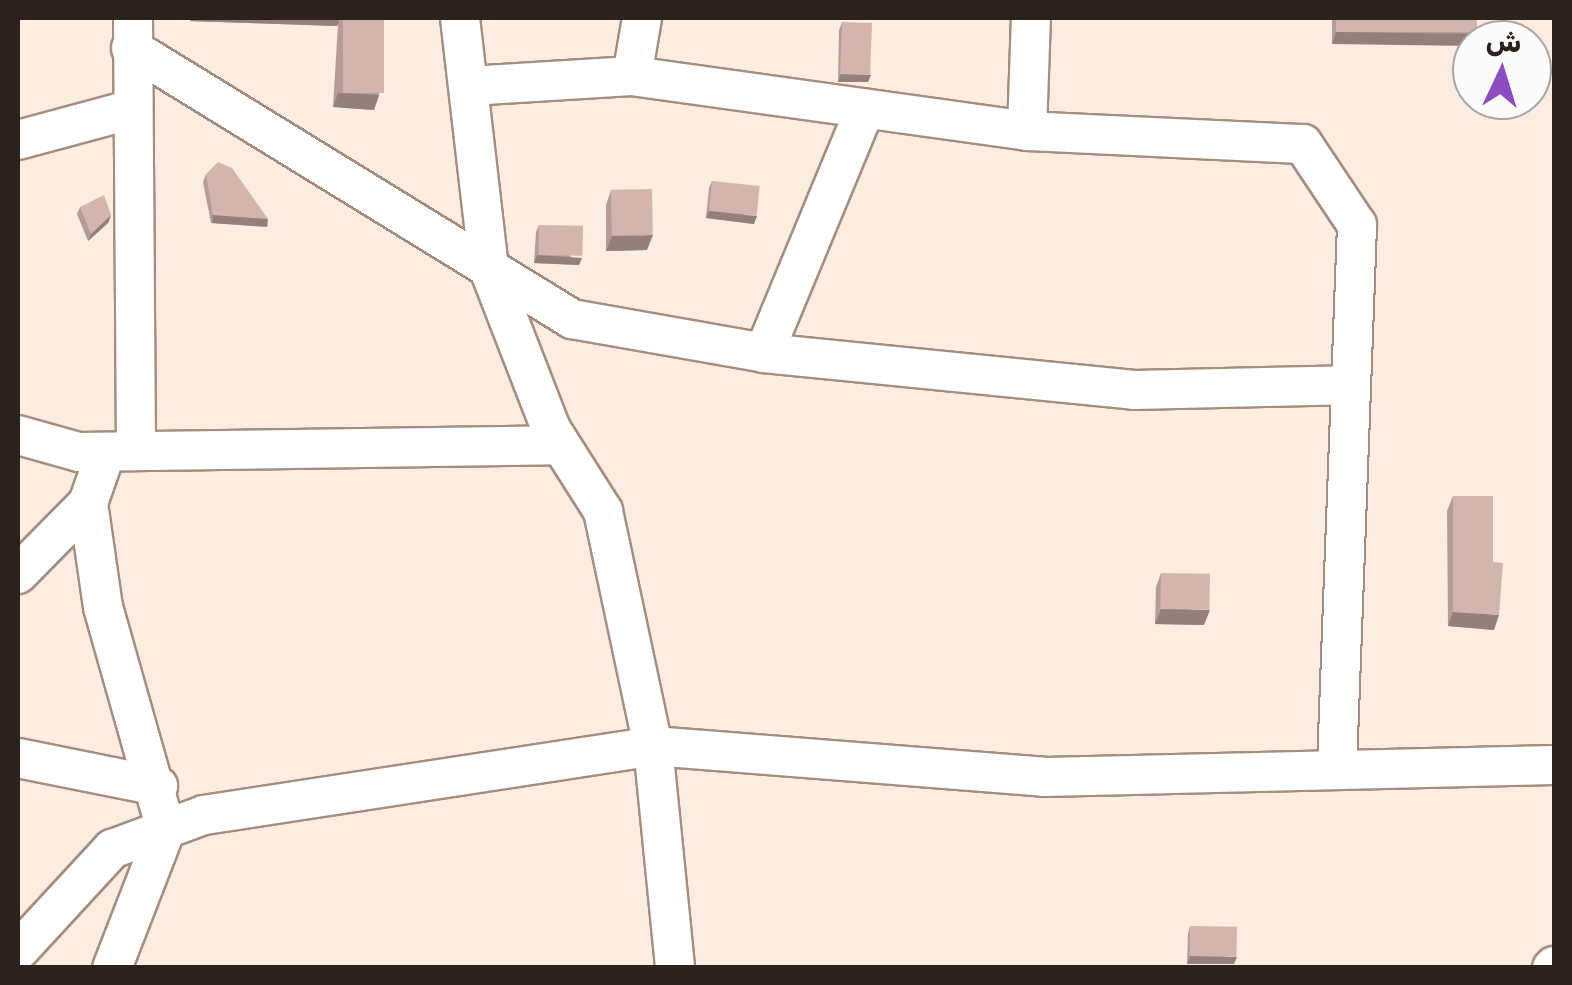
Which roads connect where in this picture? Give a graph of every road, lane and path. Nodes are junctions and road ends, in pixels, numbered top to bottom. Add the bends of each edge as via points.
1 (460, 18) edge
2 (642, 18) edge
3 (1031, 18) edge
4 (132, 32) edge
5 (632, 76) junction
6 (469, 86) junction
7 (865, 108) junction
8 (133, 109) junction
9 (1028, 131) junction
10 (18, 140) edge
11 (490, 269) junction
12 (764, 354) junction
13 (1347, 384) junction
14 (18, 435) edge
15 (559, 444) junction
16 (121, 451) junction
17 (88, 503) junction
18 (18, 574) edge
19 (653, 746) junction
20 (18, 758) edge
21 (1554, 765) edge
22 (1337, 766) junction
23 (158, 786) junction
24 (166, 828) junction
25 (18, 952) edge
26 (112, 968) edge
27 (675, 968) edge

1 - 6 street
2 - 5 street
3 - 9 street
4 - 8 street
4 - 11 street
5 - 6 street
5 - 7 street
6 - 11 street
7 - 9 street
7 - 12 street
8 - 10 street
8 - 16 street
9 - 13 street via 1303,144 1357,224
11 - 12 street via 572,319
11 - 15 street
12 - 13 street via 1134,390
13 - 22 street
14 - 16 street
15 - 16 street
15 - 19 street via 603,511
16 - 17 street
17 - 18 street
17 - 23 street via 103,607
19 - 22 street via 1044,778
19 - 24 street via 204,814
19 - 27 street
20 - 23 street
21 - 22 street
23 - 24 street
24 - 25 street via 112,849
24 - 26 street

